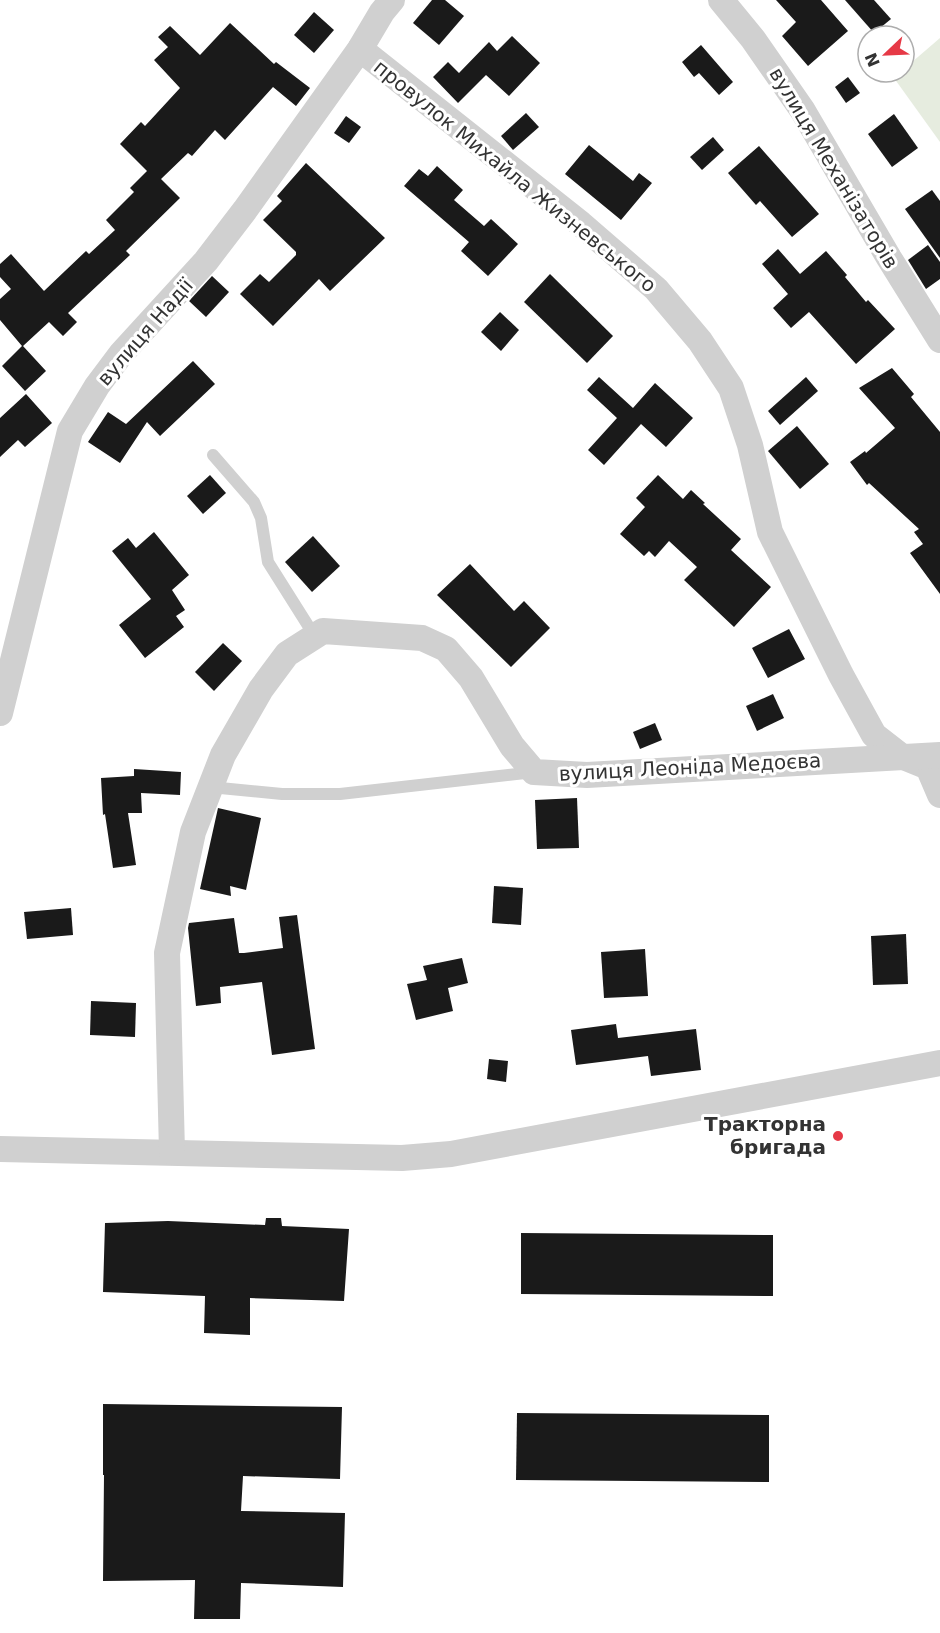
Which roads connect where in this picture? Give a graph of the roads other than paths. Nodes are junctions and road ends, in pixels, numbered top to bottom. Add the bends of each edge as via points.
1 (392, 0) edge
2 (721, 0) edge
3 (360, 49) junction
4 (940, 340) edge
5 (213, 455) dead end
6 (314, 635) junction
7 (0, 713) edge
8 (940, 755) edge
9 (901, 756) junction
10 (534, 772) junction
11 (210, 787) junction
12 (940, 795) edge
13 (940, 1063) edge
14 (0, 1149) edge
15 (172, 1152) junction

1 - 3 street, вулиця Надії
2 - 4 street, вулиця Механізаторів via 804,111
3 - 7 street, вулиця Надії via 245,210 206,261 121,354 70,430
3 - 9 street, провулок Михайла Жизневського via 581,224 656,289 700,341 731,388 750,445 770,532 874,735
5 - 6 lane via 254,502 261,518 268,562
6 - 10 street, вулиця Леоніда Медоєва via 322,631 422,638 446,649 471,678 512,746
6 - 11 street via 287,654 261,689 223,754
8 - 9 street, вулиця Леоніда Медоєва
9 - 10 street, вулиця Леоніда Медоєва via 587,775
9 - 12 street, провулок Михайла Жизневського via 928,767
10 - 11 lane via 340,794 282,794
11 - 15 street via 193,832 167,953
13 - 15 street via 451,1154 402,1158
14 - 15 street

